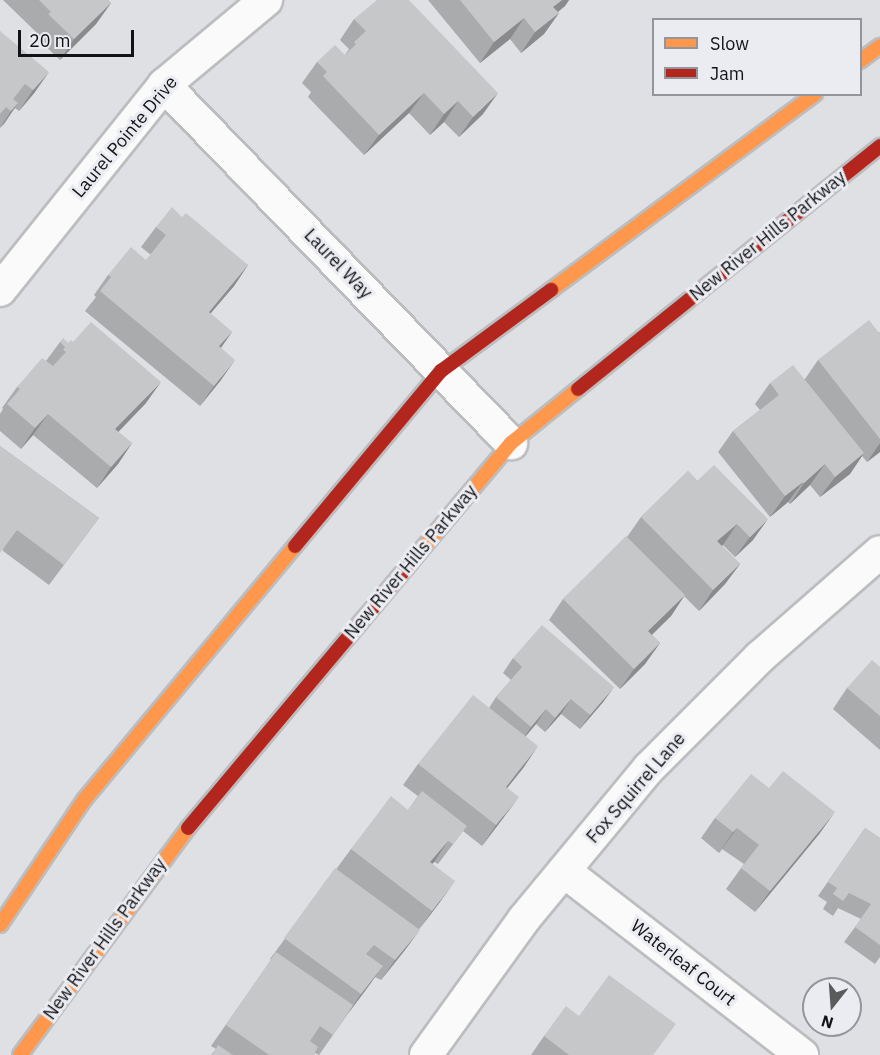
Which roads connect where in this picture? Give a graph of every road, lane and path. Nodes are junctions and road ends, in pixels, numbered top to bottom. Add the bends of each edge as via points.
1 (266, 0) edge
2 (880, 46) edge
3 (862, 60) edge
4 (164, 85) junction
5 (812, 96) edge
6 (880, 146) edge
7 (0, 290) edge
8 (441, 371) junction
9 (511, 443) junction
10 (880, 552) edge
11 (564, 871) junction
12 (0, 925) edge
13 (20, 1055) edge
14 (426, 1055) edge
15 (802, 1055) edge

1 - 4 street, Laurel Pointe Drive
2 - 3 street
4 - 7 street, Laurel Pointe Drive
4 - 8 street, Laurel Way
5 - 8 street
6 - 9 street, New River Hills Parkway
8 - 9 street, Laurel Way
8 - 12 street via 84,800
9 - 13 street, New River Hills Parkway via 175,844
10 - 11 street, Fox Squirrel Lane via 760,657 649,768
11 - 14 street, Fox Squirrel Lane via 524,919
11 - 15 street, Waterleaf Court

